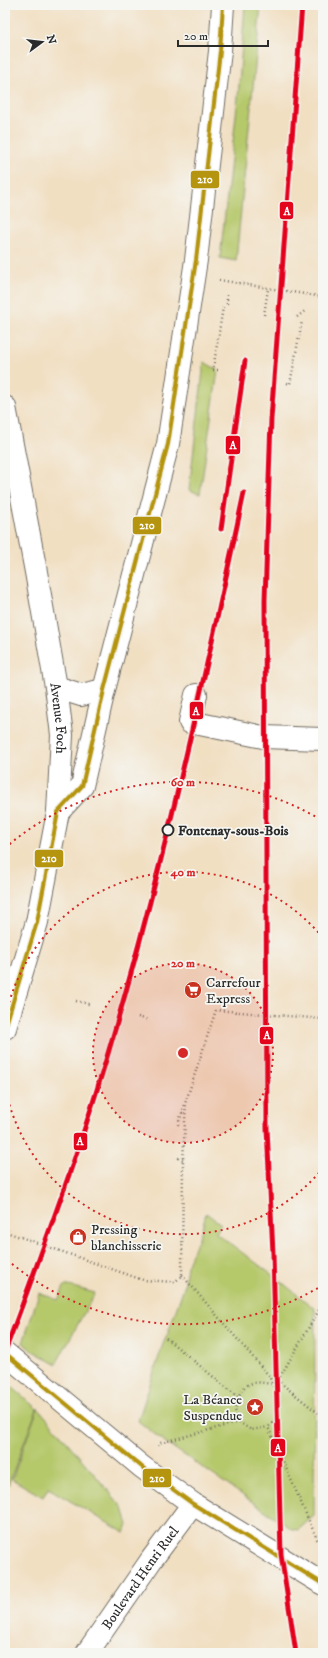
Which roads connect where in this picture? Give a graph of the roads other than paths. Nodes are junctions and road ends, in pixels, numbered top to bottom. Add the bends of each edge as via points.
1 (223, 5) edge
2 (5, 407) edge
3 (56, 687) junction
4 (104, 690) junction
5 (196, 695) dead end
6 (323, 739) edge
7 (58, 812) junction
8 (5, 1028) edge
9 (5, 1353) edge
10 (193, 1504) junction
11 (323, 1584) edge
12 (87, 1653) edge

1 - 4 street via 196,260 168,444
2 - 3 street, Avenue Foch
3 - 4 street via 81,694
3 - 7 street, Avenue Foch via 62,735
4 - 7 street via 82,786
5 - 6 street via 190,722 263,737
7 - 8 street, Avenue Foch via 37,922
9 - 10 street via 142,1467
10 - 11 street
10 - 12 street, Boulevard Henri Ruel

